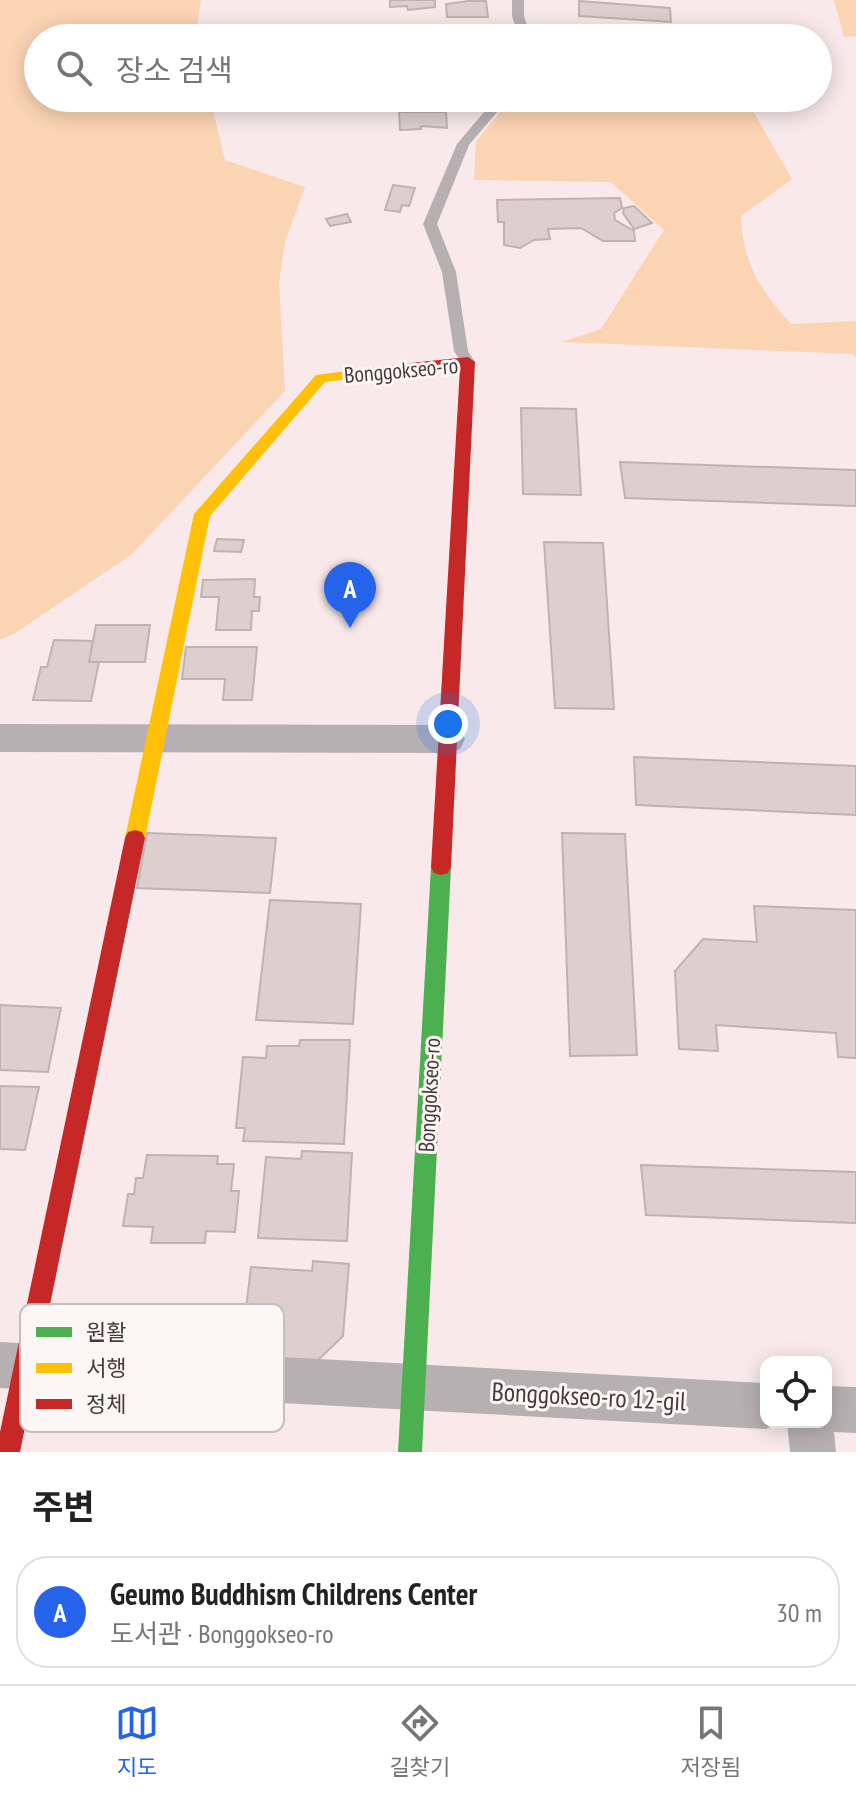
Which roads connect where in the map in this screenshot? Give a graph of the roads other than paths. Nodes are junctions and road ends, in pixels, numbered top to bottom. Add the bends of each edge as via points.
1 (518, 0) edge
2 (521, 24) edge
3 (491, 112) edge
4 (468, 362) junction
5 (0, 738) edge
6 (155, 738) junction
7 (448, 739) junction
8 (27, 1304) edge
9 (20, 1335) edge
10 (13, 1366) edge
11 (284, 1380) edge
12 (413, 1387) junction
13 (760, 1406) edge
14 (832, 1409) edge
15 (856, 1410) edge
16 (811, 1428) edge
17 (8, 1452) edge
18 (410, 1452) edge
19 (813, 1452) edge

1 - 2 lane
3 - 4 lane via 463,144 430,224 449,272 461,351
4 - 6 street, Bonggokseo-ro via 321,378 202,514
4 - 7 street, Bonggokseo-ro
5 - 6 street
6 - 7 street
6 - 8 street, Bonggokseo-ro
7 - 12 street, Bonggokseo-ro
9 - 10 street, Bonggokseo-ro
10 - 17 street, Bonggokseo-ro
11 - 12 street, Bonggokseo-ro 12-gil
12 - 13 street, Bonggokseo-ro 12-gil
12 - 18 street, Bonggokseo-ro
14 - 15 street
16 - 19 street

